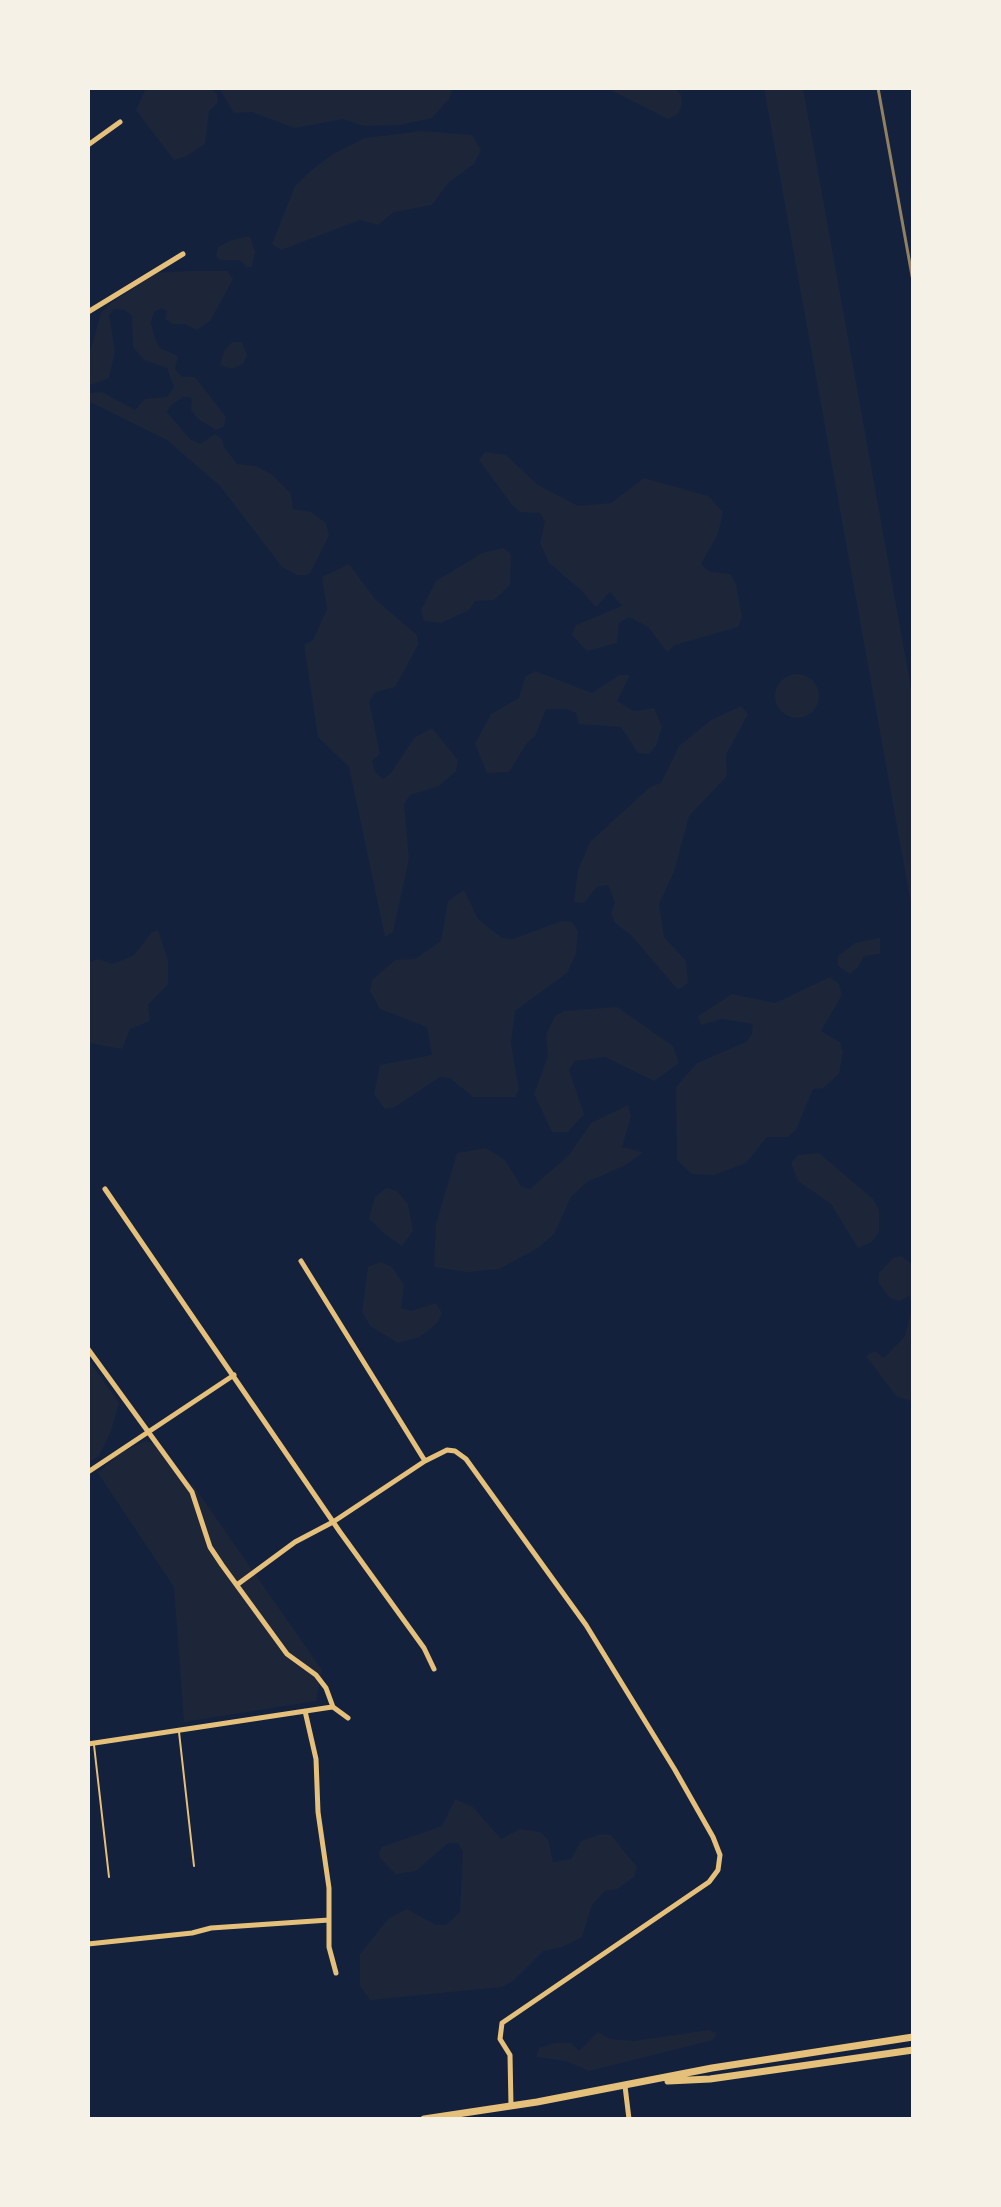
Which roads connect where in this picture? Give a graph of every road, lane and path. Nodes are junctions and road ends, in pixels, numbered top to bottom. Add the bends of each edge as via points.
1 (120, 122) dead end
2 (88, 145) edge
3 (183, 254) dead end
4 (88, 312) edge
5 (105, 1189) dead end
6 (301, 1261) dead end
7 (88, 1349) edge
8 (234, 1375) junction
9 (148, 1433) junction
10 (425, 1461) junction
11 (88, 1472) edge
12 (333, 1522) junction
13 (238, 1584) junction
14 (434, 1669) dead end
15 (333, 1707) junction
16 (305, 1711) junction
17 (348, 1718) dead end
18 (178, 1731) junction
19 (91, 1744) edge
20 (194, 1866) dead end
21 (109, 1877) dead end
22 (329, 1920) junction
23 (88, 1944) edge
24 (336, 1973) dead end
25 (913, 2037) edge
26 (913, 2050) edge
27 (646, 2083) junction
28 (625, 2086) junction
29 (511, 2106) junction
30 (424, 2119) edge
31 (629, 2119) edge

1 - 2 street
3 - 4 street
5 - 8 street
6 - 10 street
7 - 9 street
8 - 9 street
8 - 12 street
9 - 11 street
9 - 13 street via 192,1492 210,1547
10 - 12 street
10 - 29 street via 447,1450 461,1454 586,1625 720,1855 709,1882 502,2023 500,2039 510,2055
12 - 13 street via 295,1542
12 - 14 street
13 - 15 street via 287,1654 316,1675
15 - 16 street
15 - 17 street
16 - 18 street
16 - 22 street via 316,1759
18 - 19 street
18 - 20 lane
19 - 21 lane
22 - 23 street
22 - 24 street
25 - 27 main road
26 - 27 main road
27 - 28 main road
28 - 29 main road
28 - 31 street
29 - 30 main road

